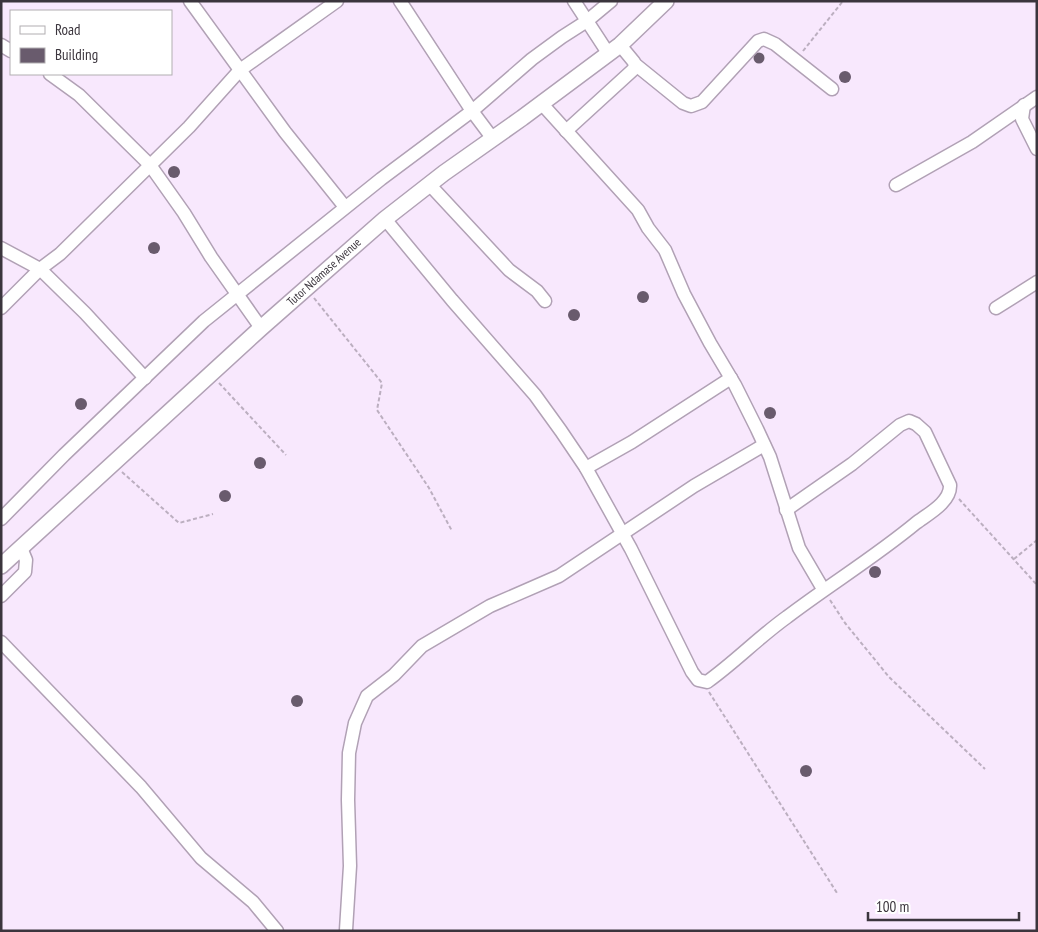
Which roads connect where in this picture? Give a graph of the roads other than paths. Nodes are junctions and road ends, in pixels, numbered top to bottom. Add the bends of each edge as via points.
1 (190, 1) edge
2 (338, 1) edge
3 (400, 1) edge
4 (574, 1) edge
5 (611, 1) edge
6 (666, 1) edge
7 (587, 21) junction
8 (614, 49) junction
9 (636, 65) junction
10 (240, 70) junction
11 (53, 75) edge
12 (832, 90) dead end
13 (1037, 97) edge
14 (542, 104) junction
15 (1024, 106) junction
16 (472, 111) junction
17 (566, 131) junction
18 (493, 139) junction
19 (1037, 149) edge
20 (150, 165) junction
21 (429, 184) junction
22 (896, 185) dead end
23 (345, 207) junction
24 (385, 219) junction
25 (1, 248) edge
26 (40, 269) junction
27 (1037, 282) edge
28 (237, 294) junction
29 (545, 302) dead end
30 (1, 308) edge
31 (996, 308) dead end
32 (261, 328) junction
33 (145, 378) junction
34 (731, 378) junction
35 (764, 445) junction
36 (586, 468) junction
37 (786, 510) junction
38 (1, 519) edge
39 (622, 534) junction
40 (21, 548) junction
41 (1, 566) edge
42 (823, 589) junction
43 (1, 596) edge
44 (1, 642) edge
45 (346, 930) edge
46 (277, 931) edge

1 - 10 street
2 - 10 street
3 - 16 street
4 - 7 street
5 - 7 street
6 - 8 street, Tutor Ndamase Avenue
7 - 8 street
7 - 16 street via 532,59
8 - 9 street
8 - 14 street, Tutor Ndamase Avenue
9 - 12 street via 691,106 702,102 761,39 768,40
9 - 17 street
10 - 20 street
10 - 23 street
11 - 20 street via 79,95
13 - 15 street
14 - 17 street
14 - 18 street, Tutor Ndamase Avenue
15 - 19 street via 1022,118
15 - 22 street via 972,142
16 - 18 street
16 - 23 street
17 - 34 street via 638,210 665,250 706,335
18 - 21 street, Tutor Ndamase Avenue
20 - 26 street via 60,254
20 - 28 street
21 - 24 street, Tutor Ndamase Avenue
21 - 29 street via 509,270 537,291
23 - 28 street
24 - 32 street, Tutor Ndamase Avenue
24 - 36 street via 535,395
25 - 26 street
26 - 30 street
26 - 33 street
27 - 31 street
28 - 32 street
28 - 33 street
32 - 40 street, Tutor Ndamase Avenue
33 - 38 street
34 - 35 street
34 - 36 street
35 - 37 street
35 - 39 street
36 - 39 street
37 - 42 street via 798,548
37 - 42 street via 900,426 909,421 925,432 946,477 950,490 946,499 903,534
39 - 42 street via 692,672 702,682 707,682
39 - 45 street via 559,576 490,606 422,646 394,675 367,696 356,723 349,754 350,866
40 - 41 street, Tutor Ndamase Avenue
40 - 43 street via 26,560 25,572
44 - 46 street via 141,787 201,858 253,902

